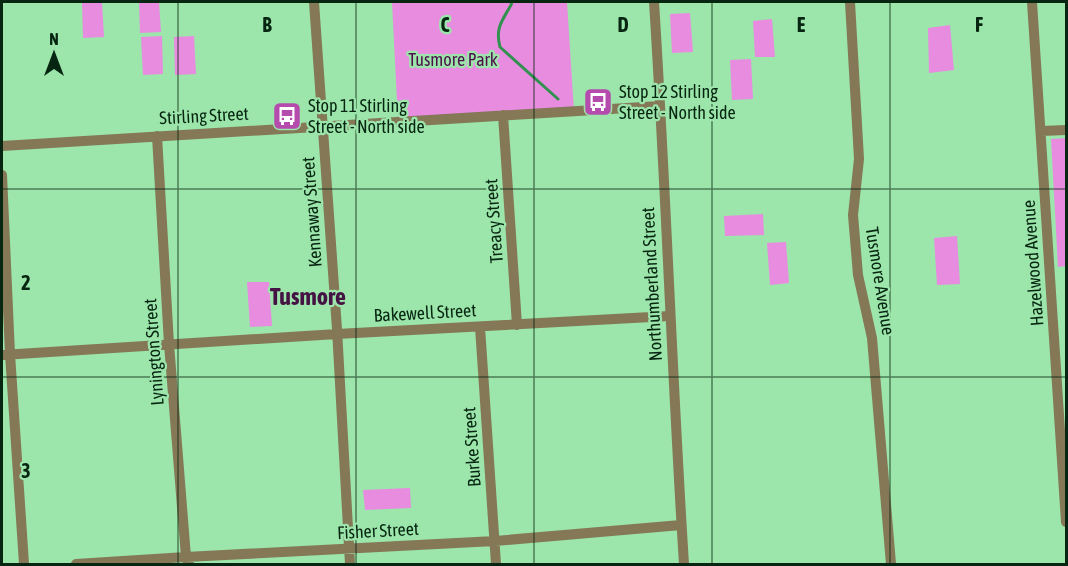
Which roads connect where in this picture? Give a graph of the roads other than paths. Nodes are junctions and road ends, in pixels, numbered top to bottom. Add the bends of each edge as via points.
1 (314, 2) edge
2 (654, 2) edge
3 (850, 2) edge
4 (1032, 2) edge
5 (660, 106) junction
6 (503, 115) junction
7 (322, 126) junction
8 (1066, 130) edge
9 (1041, 131) junction
10 (157, 136) junction
11 (2, 146) edge
12 (2, 175) edge
13 (670, 316) junction
14 (517, 325) junction
15 (480, 327) junction
16 (337, 334) junction
17 (169, 345) junction
18 (6, 355) edge
19 (1066, 522) edge
20 (681, 525) junction
21 (495, 541) junction
22 (349, 549) junction
23 (188, 561) edge
24 (24, 564) edge
25 (76, 564) edge
26 (350, 564) edge
27 (496, 564) edge
28 (684, 564) edge
29 (891, 564) edge

1 - 7 street, Kennaway Street
2 - 5 street, Northumberland Street
3 - 29 street, Tusmore Avenue via 859,159 853,215 858,275 872,339
4 - 9 street, Hazelwood Avenue
5 - 6 street, Stirling Street
5 - 13 street, Northumberland Street
6 - 7 street, Stirling Street
6 - 14 street, Treacy Street
7 - 10 street, Stirling Street
7 - 16 street, Kennaway Street
8 - 9 street
9 - 19 street, Hazelwood Avenue
10 - 11 street, Stirling Street
10 - 17 street, Lynington Street
12 - 18 street
13 - 14 street, Bakewell Street
13 - 20 street, Northumberland Street
14 - 15 street, Bakewell Street
15 - 16 street, Bakewell Street
15 - 21 street, Burke Street
16 - 17 street, Bakewell Street
16 - 22 street, Kennaway Street
17 - 18 street, Bakewell Street
17 - 23 street, Lynington Street
18 - 24 street
20 - 21 street, Fisher Street
20 - 28 street, Northumberland Street
21 - 22 street, Fisher Street
21 - 27 street, Burke Street
22 - 23 street, Fisher Street
22 - 26 street, Kennaway Street
23 - 25 street, Fisher Street

